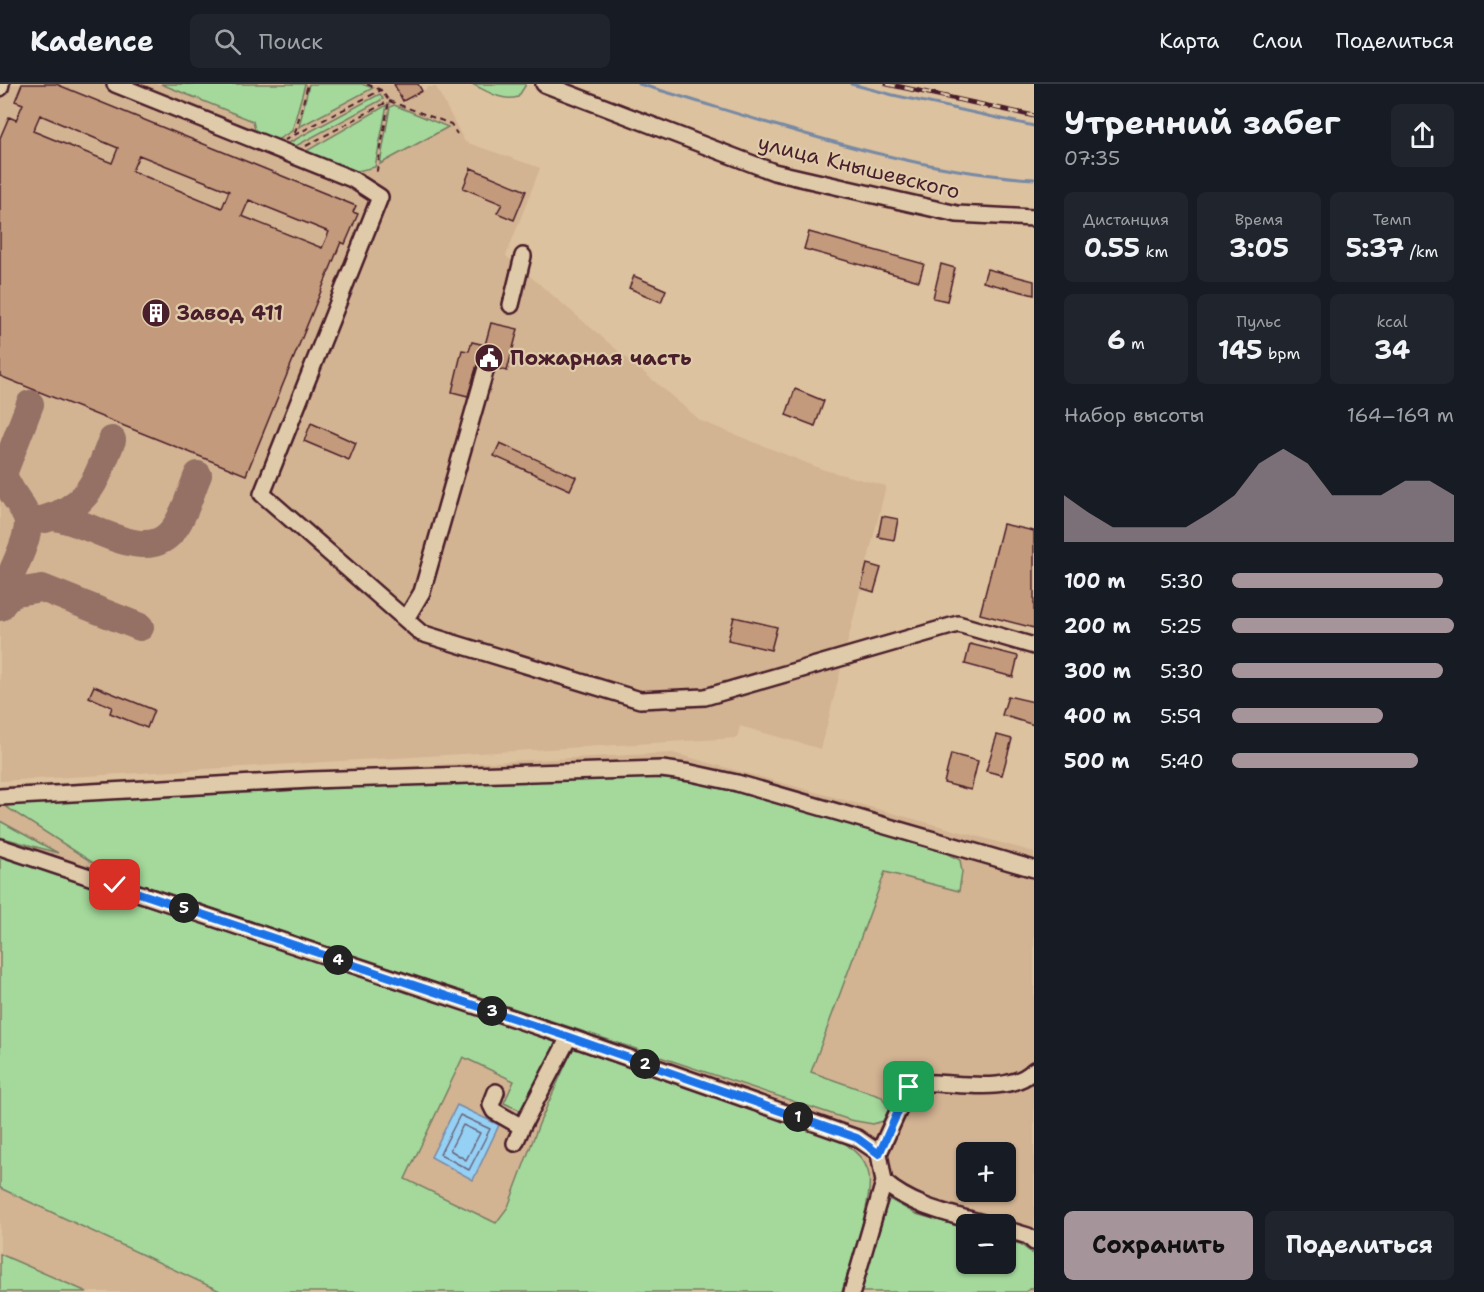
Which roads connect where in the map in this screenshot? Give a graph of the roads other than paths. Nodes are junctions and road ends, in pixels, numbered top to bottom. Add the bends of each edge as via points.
1 (115, 84) edge
2 (544, 84) edge
3 (1034, 218) edge
4 (524, 256) dead end
5 (510, 305) dead end
6 (486, 368) dead end
7 (406, 619) junction
8 (1034, 646) edge
9 (0, 797) edge
10 (0, 847) edge
11 (1034, 869) edge
12 (569, 1037) junction
13 (1034, 1070) edge
14 (496, 1092) dead end
15 (522, 1127) junction
16 (515, 1143) dead end
17 (879, 1154) junction
18 (885, 1182) junction
19 (956, 1216) edge
20 (1016, 1232) edge
21 (1034, 1242) edge
22 (852, 1292) edge

1 - 7 street via 352,179 380,197 262,494
2 - 3 street, улица Кнышевского via 774,172 957,214
4 - 5 street
6 - 7 street via 422,592
7 - 8 street via 422,633 640,700 705,697 958,624
9 - 11 street via 310,780 662,769 737,783
10 - 12 street
12 - 15 street
12 - 17 street via 857,1138
13 - 17 street via 1022,1079 990,1085 915,1083 909,1087
14 - 15 street via 491,1105 494,1111
15 - 16 street
17 - 18 street
18 - 19 street via 896,1192
18 - 22 street
20 - 21 street

